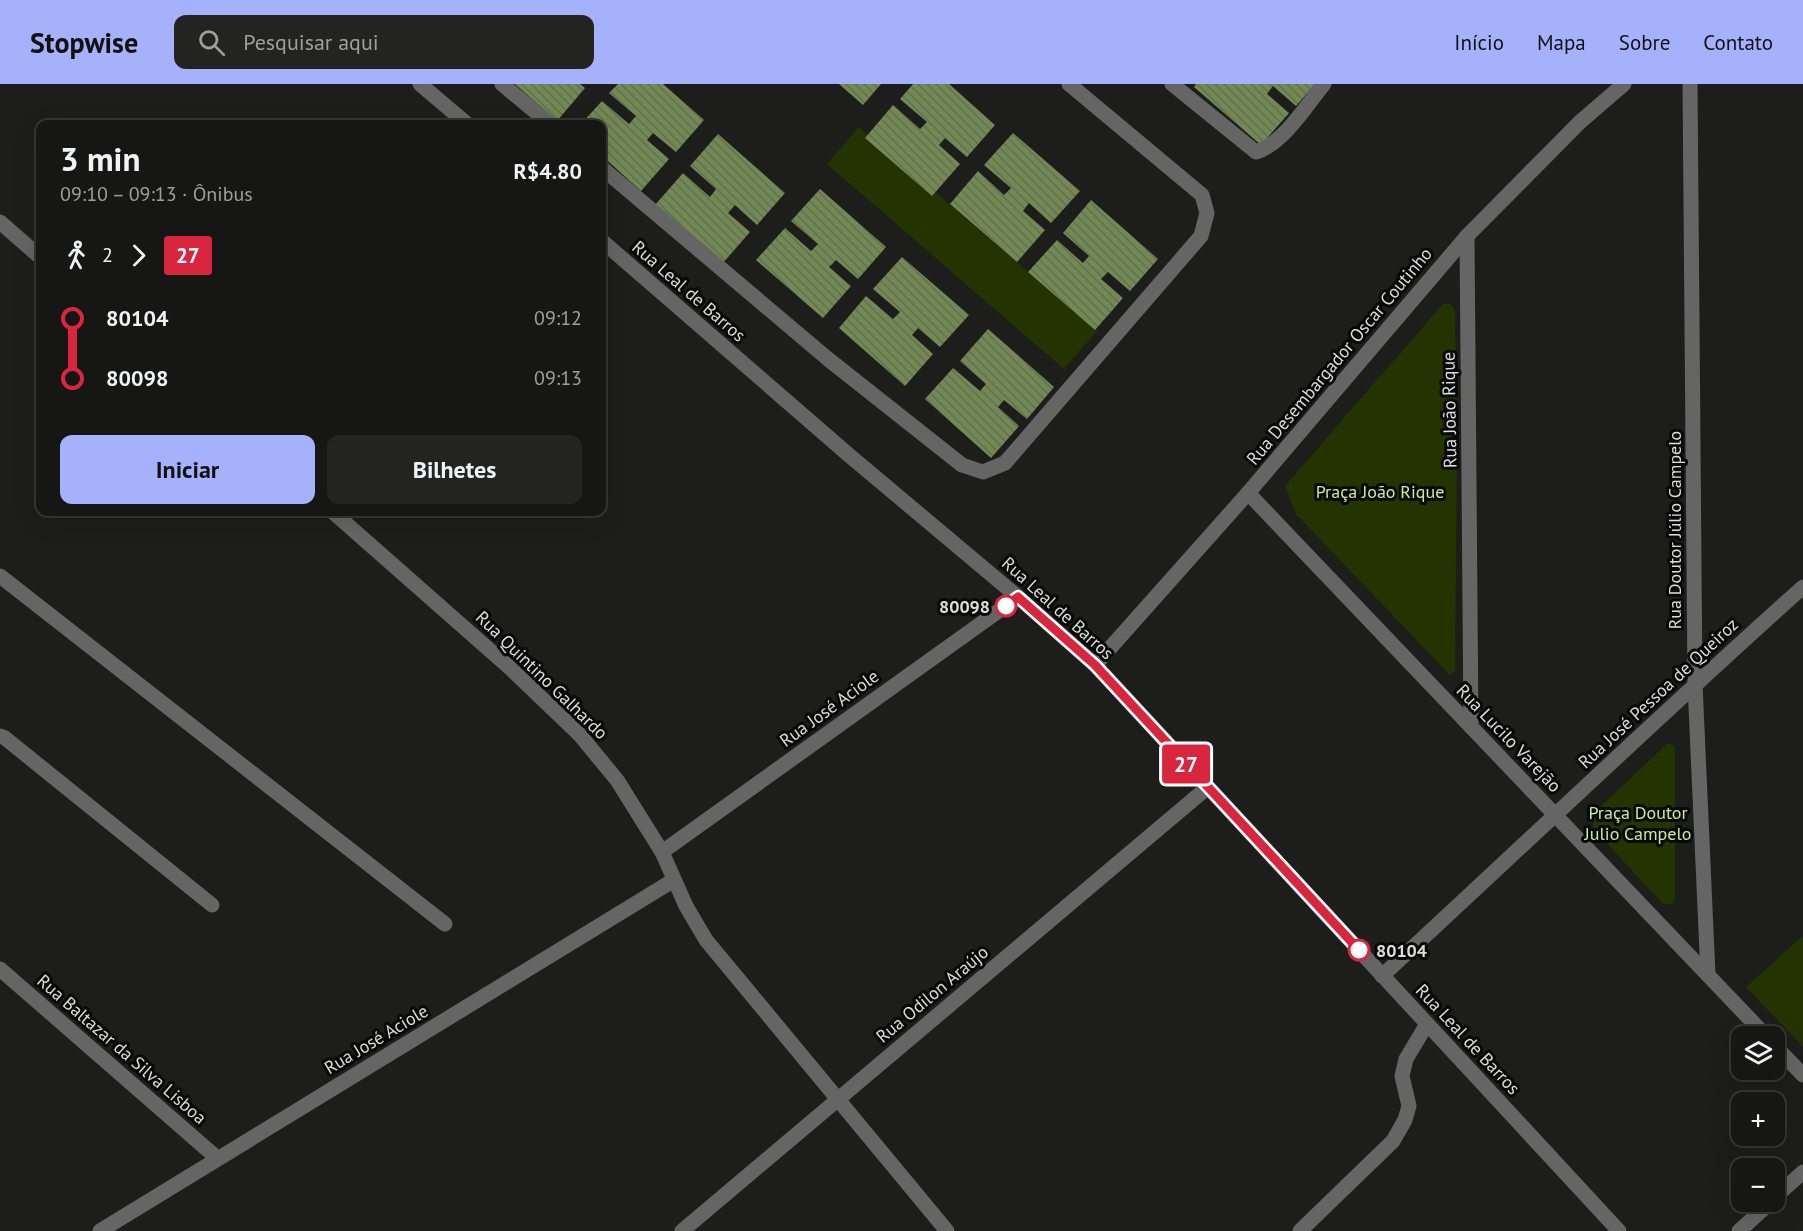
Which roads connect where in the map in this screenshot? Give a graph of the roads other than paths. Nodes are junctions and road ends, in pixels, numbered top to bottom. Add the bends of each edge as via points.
1 (420, 84) edge
2 (502, 84) edge
3 (1069, 84) edge
4 (1172, 84) edge
5 (1324, 84) edge
6 (1624, 84) edge
7 (1690, 84) edge
8 (462, 120) edge
9 (545, 120) edge
10 (606, 171) edge
11 (0, 222) edge
12 (1467, 236) junction
13 (606, 244) edge
14 (36, 254) edge
15 (1248, 493) junction
16 (338, 516) edge
17 (0, 576) edge
18 (1803, 587) edge
19 (1018, 597) junction
20 (1095, 665) junction
21 (1695, 684) junction
22 (1471, 728) junction
23 (0, 736) edge
24 (1208, 787) junction
25 (1556, 816) junction
26 (662, 852) junction
27 (674, 880) junction
28 (212, 906) dead end
29 (445, 924) dead end
30 (0, 969) edge
31 (1382, 975) junction
32 (1708, 975) junction
33 (1427, 1024) junction
34 (1757, 1026) edge
35 (1785, 1056) edge
36 (1803, 1075) edge
37 (837, 1099) junction
38 (217, 1158) junction
39 (1803, 1172) edge
40 (1785, 1188) edge
41 (1760, 1212) edge
42 (100, 1231) edge
43 (682, 1231) edge
44 (947, 1231) edge
45 (1300, 1231) edge
46 (1618, 1231) edge
47 (1739, 1231) edge

1 - 8 street
2 - 9 street
3 - 10 street via 1202,195 1207,213 1201,236 1005,463 983,472 962,465 855,380
4 - 5 street via 1256,152 1277,142
6 - 12 street, Rua Desembargador Oscar Coutinho via 1580,122
7 - 21 street, Rua Doutor Júlio Campelo
11 - 14 street
12 - 15 street, Rua Desembargador Oscar Coutinho
12 - 22 street, Rua João Rique
13 - 19 street, Rua Leal de Barros
15 - 20 street, Rua Desembargador Oscar Coutinho
15 - 22 street, Rua Lucilo Varejão
16 - 26 street, Rua Quintino Galhardo via 579,734 617,780
17 - 29 street
18 - 21 street, Rua José Pessoa de Queiroz
19 - 20 street, Rua Leal de Barros
19 - 26 street, Rua José Aciole
20 - 24 street, Rua Leal de Barros
21 - 25 street, Rua José Pessoa de Queiroz
21 - 32 street, Rua Doutor Júlio Campelo
22 - 25 street, Rua Lucilo Varejão
23 - 28 street
24 - 31 street, Rua Leal de Barros
24 - 37 street, Rua Odilon Araújo
25 - 31 street, Rua José Pessoa de Queiroz
25 - 32 street, Rua Lucilo Varejão
26 - 27 street, Rua Quintino Galhardo
27 - 37 street, Rua Quintino Galhardo via 706,940
27 - 38 street, Rua José Aciole
30 - 38 street, Rua Baltazar da Silva Lisboa
31 - 33 street, Rua Leal de Barros
32 - 34 street, Rua Lucilo Varejão
33 - 45 street via 1406,1059 1402,1076 1409,1106 1393,1141
33 - 46 street, Rua Leal de Barros
35 - 36 street
37 - 43 street, Rua Odilon Araújo
37 - 44 street, Rua Quintino Galhardo
38 - 42 street, Rua José Aciole
39 - 40 street
41 - 47 street

